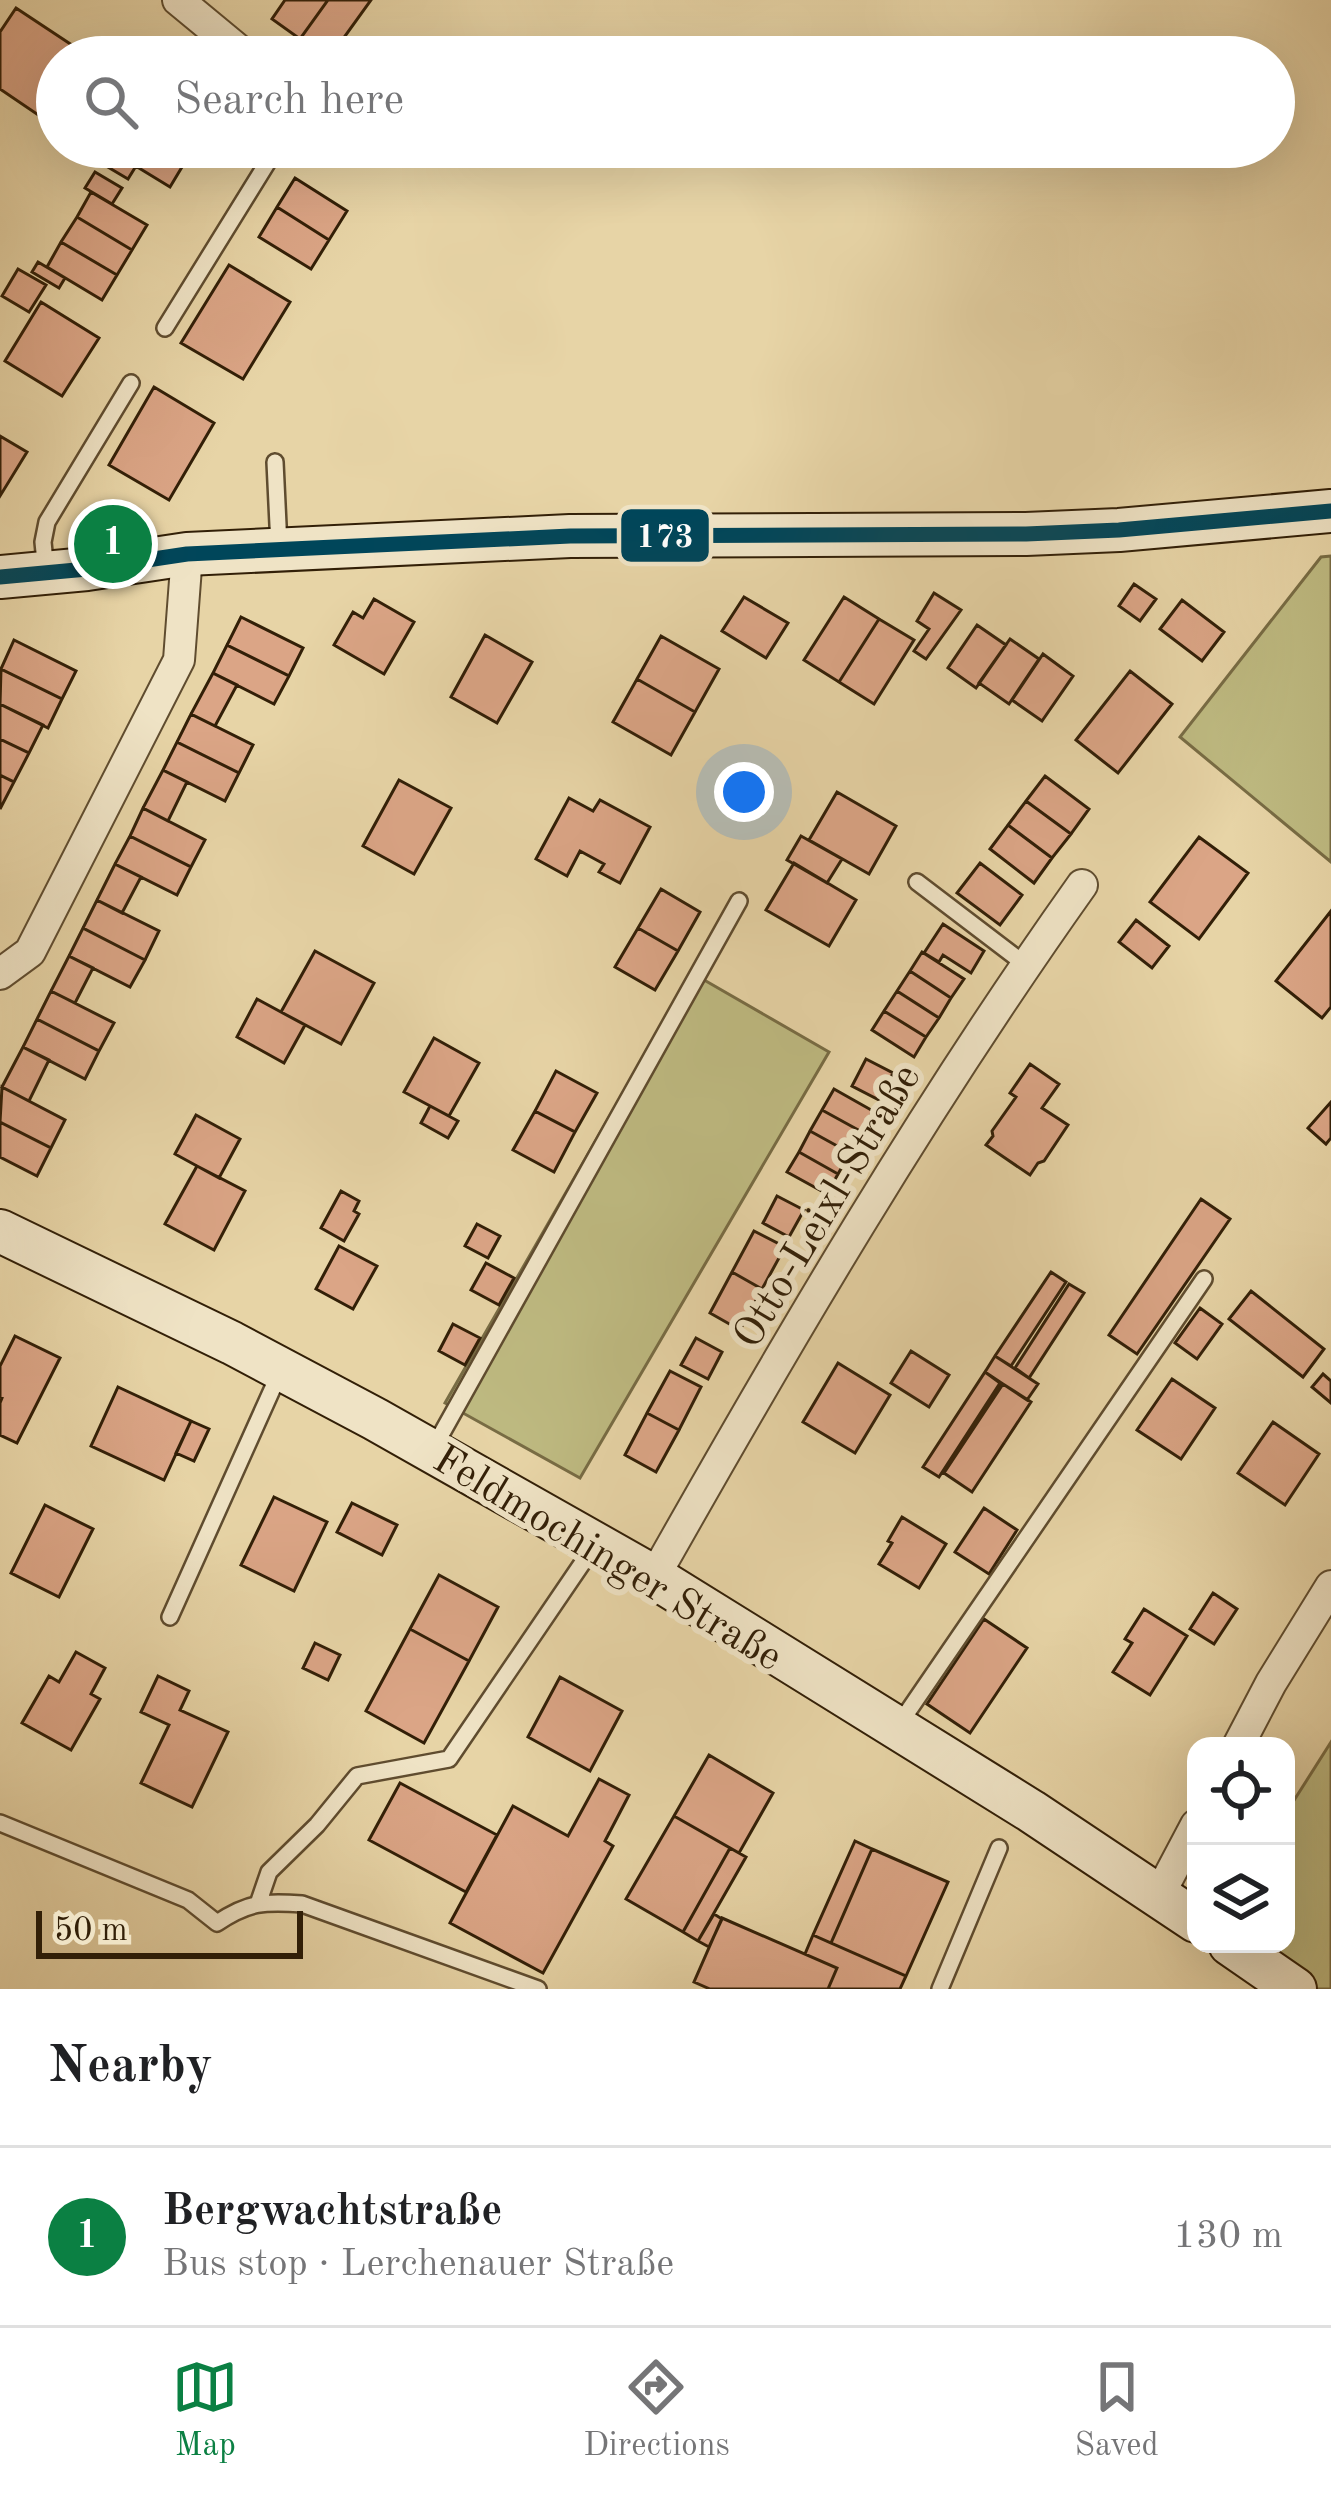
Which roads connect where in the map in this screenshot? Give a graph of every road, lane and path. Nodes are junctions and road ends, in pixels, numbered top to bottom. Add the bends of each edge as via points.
1 (178, 0) edge
2 (222, 36) edge
3 (265, 168) edge
4 (165, 328) dead end
5 (130, 383) dead end
6 (275, 462) dead end
7 (1331, 511) edge
8 (280, 549) junction
9 (187, 554) junction
10 (46, 572) junction
11 (0, 577) edge
12 (917, 882) dead end
13 (1082, 885) dead end
14 (739, 901) dead end
15 (1026, 965) junction
16 (0, 974) edge
17 (0, 1231) edge
18 (1204, 1279) dead end
19 (282, 1369) junction
20 (432, 1451) junction
21 (596, 1544) junction
22 (654, 1577) junction
23 (1331, 1586) edge
24 (170, 1617) dead end
25 (896, 1728) junction
26 (1243, 1737) edge
27 (0, 1822) edge
28 (1187, 1842) edge
29 (999, 1848) dead end
30 (1160, 1895) junction
31 (258, 1904) junction
32 (1187, 1914) edge
33 (1243, 1953) edge
34 (532, 1988) edge
35 (940, 1989) edge
36 (1295, 1989) edge

1 - 2 street
3 - 4 lane
5 - 10 lane via 47,522
6 - 8 lane
7 - 8 main road via 1026,534 570,536
8 - 9 main road
9 - 10 main road
9 - 16 street via 179,661 30,952
10 - 11 main road
12 - 15 lane
13 - 15 street, Otto-Leixl-Straße
14 - 20 lane
15 - 22 street, Otto-Leixl-Straße via 856,1232
17 - 19 main road, Feldmochinger Straße
18 - 25 lane
19 - 20 main road, Feldmochinger Straße
19 - 24 lane
20 - 21 main road, Feldmochinger Straße
21 - 22 main road, Feldmochinger Straße
21 - 31 lane via 449,1759 357,1776 269,1872
22 - 25 main road, Feldmochinger Straße
23 - 26 street
25 - 30 main road, Feldmochinger Straße
27 - 31 lane via 188,1900 217,1923
28 - 30 street
29 - 35 lane
30 - 32 main road, Feldmochinger Straße
31 - 34 lane via 302,1904
33 - 36 main road

